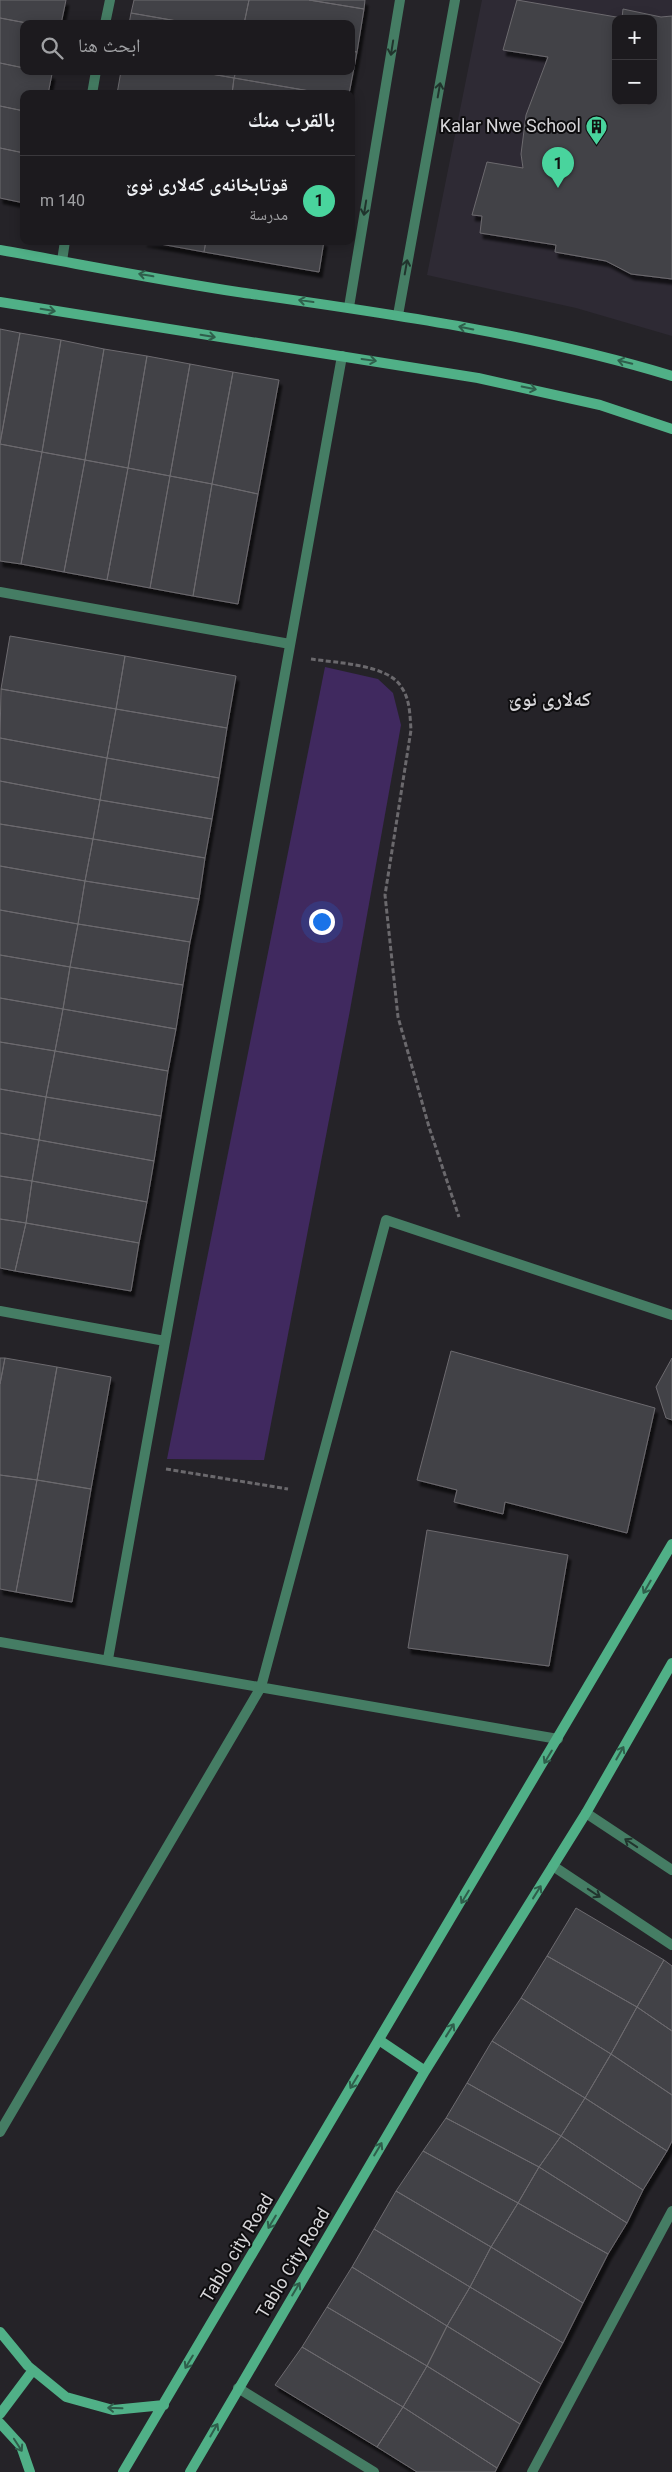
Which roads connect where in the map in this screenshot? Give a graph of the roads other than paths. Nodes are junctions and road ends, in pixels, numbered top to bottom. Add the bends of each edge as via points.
1 (110, 0) edge
2 (400, 0) edge
3 (455, 0) edge
4 (106, 20) edge
5 (95, 75) edge
6 (93, 90) edge
7 (64, 245) edge
8 (0, 250) edge
9 (62, 260) junction
10 (0, 302) edge
11 (349, 307) junction
12 (398, 315) junction
13 (342, 356) junction
14 (672, 376) edge
15 (672, 429) edge
16 (0, 592) edge
17 (290, 644) junction
18 (0, 1311) edge
19 (672, 1315) edge
20 (165, 1341) junction
21 (672, 1544) edge
22 (0, 1642) edge
23 (108, 1659) junction
24 (672, 1663) edge
25 (261, 1687) junction
26 (558, 1739) junction
27 (586, 1813) junction
28 (553, 1866) junction
29 (672, 1870) edge
30 (672, 1944) edge
31 (379, 2040) junction
32 (425, 2071) junction
33 (0, 2132) edge
34 (672, 2210) edge
35 (0, 2332) edge
36 (34, 2370) junction
37 (238, 2388) junction
38 (164, 2405) junction
39 (0, 2414) edge
40 (0, 2423) edge
41 (30, 2472) edge
42 (123, 2472) edge
43 (190, 2472) edge
44 (374, 2472) edge
45 (532, 2472) edge

1 - 4 street
2 -> 11 street
12 -> 3 street
5 - 6 street
7 - 9 street
8 - 9 street
11 -> 9 street
10 -> 13 street
11 - 12 street
14 -> 12 street via 567,348
13 -> 15 street via 546,392 600,405
13 - 17 street
16 - 17 street
17 - 20 street
18 - 20 street
19 - 25 street via 386,1220
20 - 23 street
21 -> 26 street, Tablo city Road
22 - 23 street
23 - 25 street
27 -> 24 street, Tablo City Road
25 - 26 street
25 - 33 street
26 -> 31 street, Tablo city Road
27 - 28 street, Tablo City Road
29 -> 27 street
28 -> 30 street
32 -> 28 street, Tablo City Road
31 - 32 street
31 -> 38 street, Tablo city Road
37 -> 32 street, Tablo City Road
34 - 45 street
35 - 36 street
38 -> 36 street via 112,2410 66,2397
36 - 39 street
43 -> 37 street, Tablo City Road
37 - 44 street
38 - 42 street, Tablo city Road
40 -> 41 street via 21,2446

